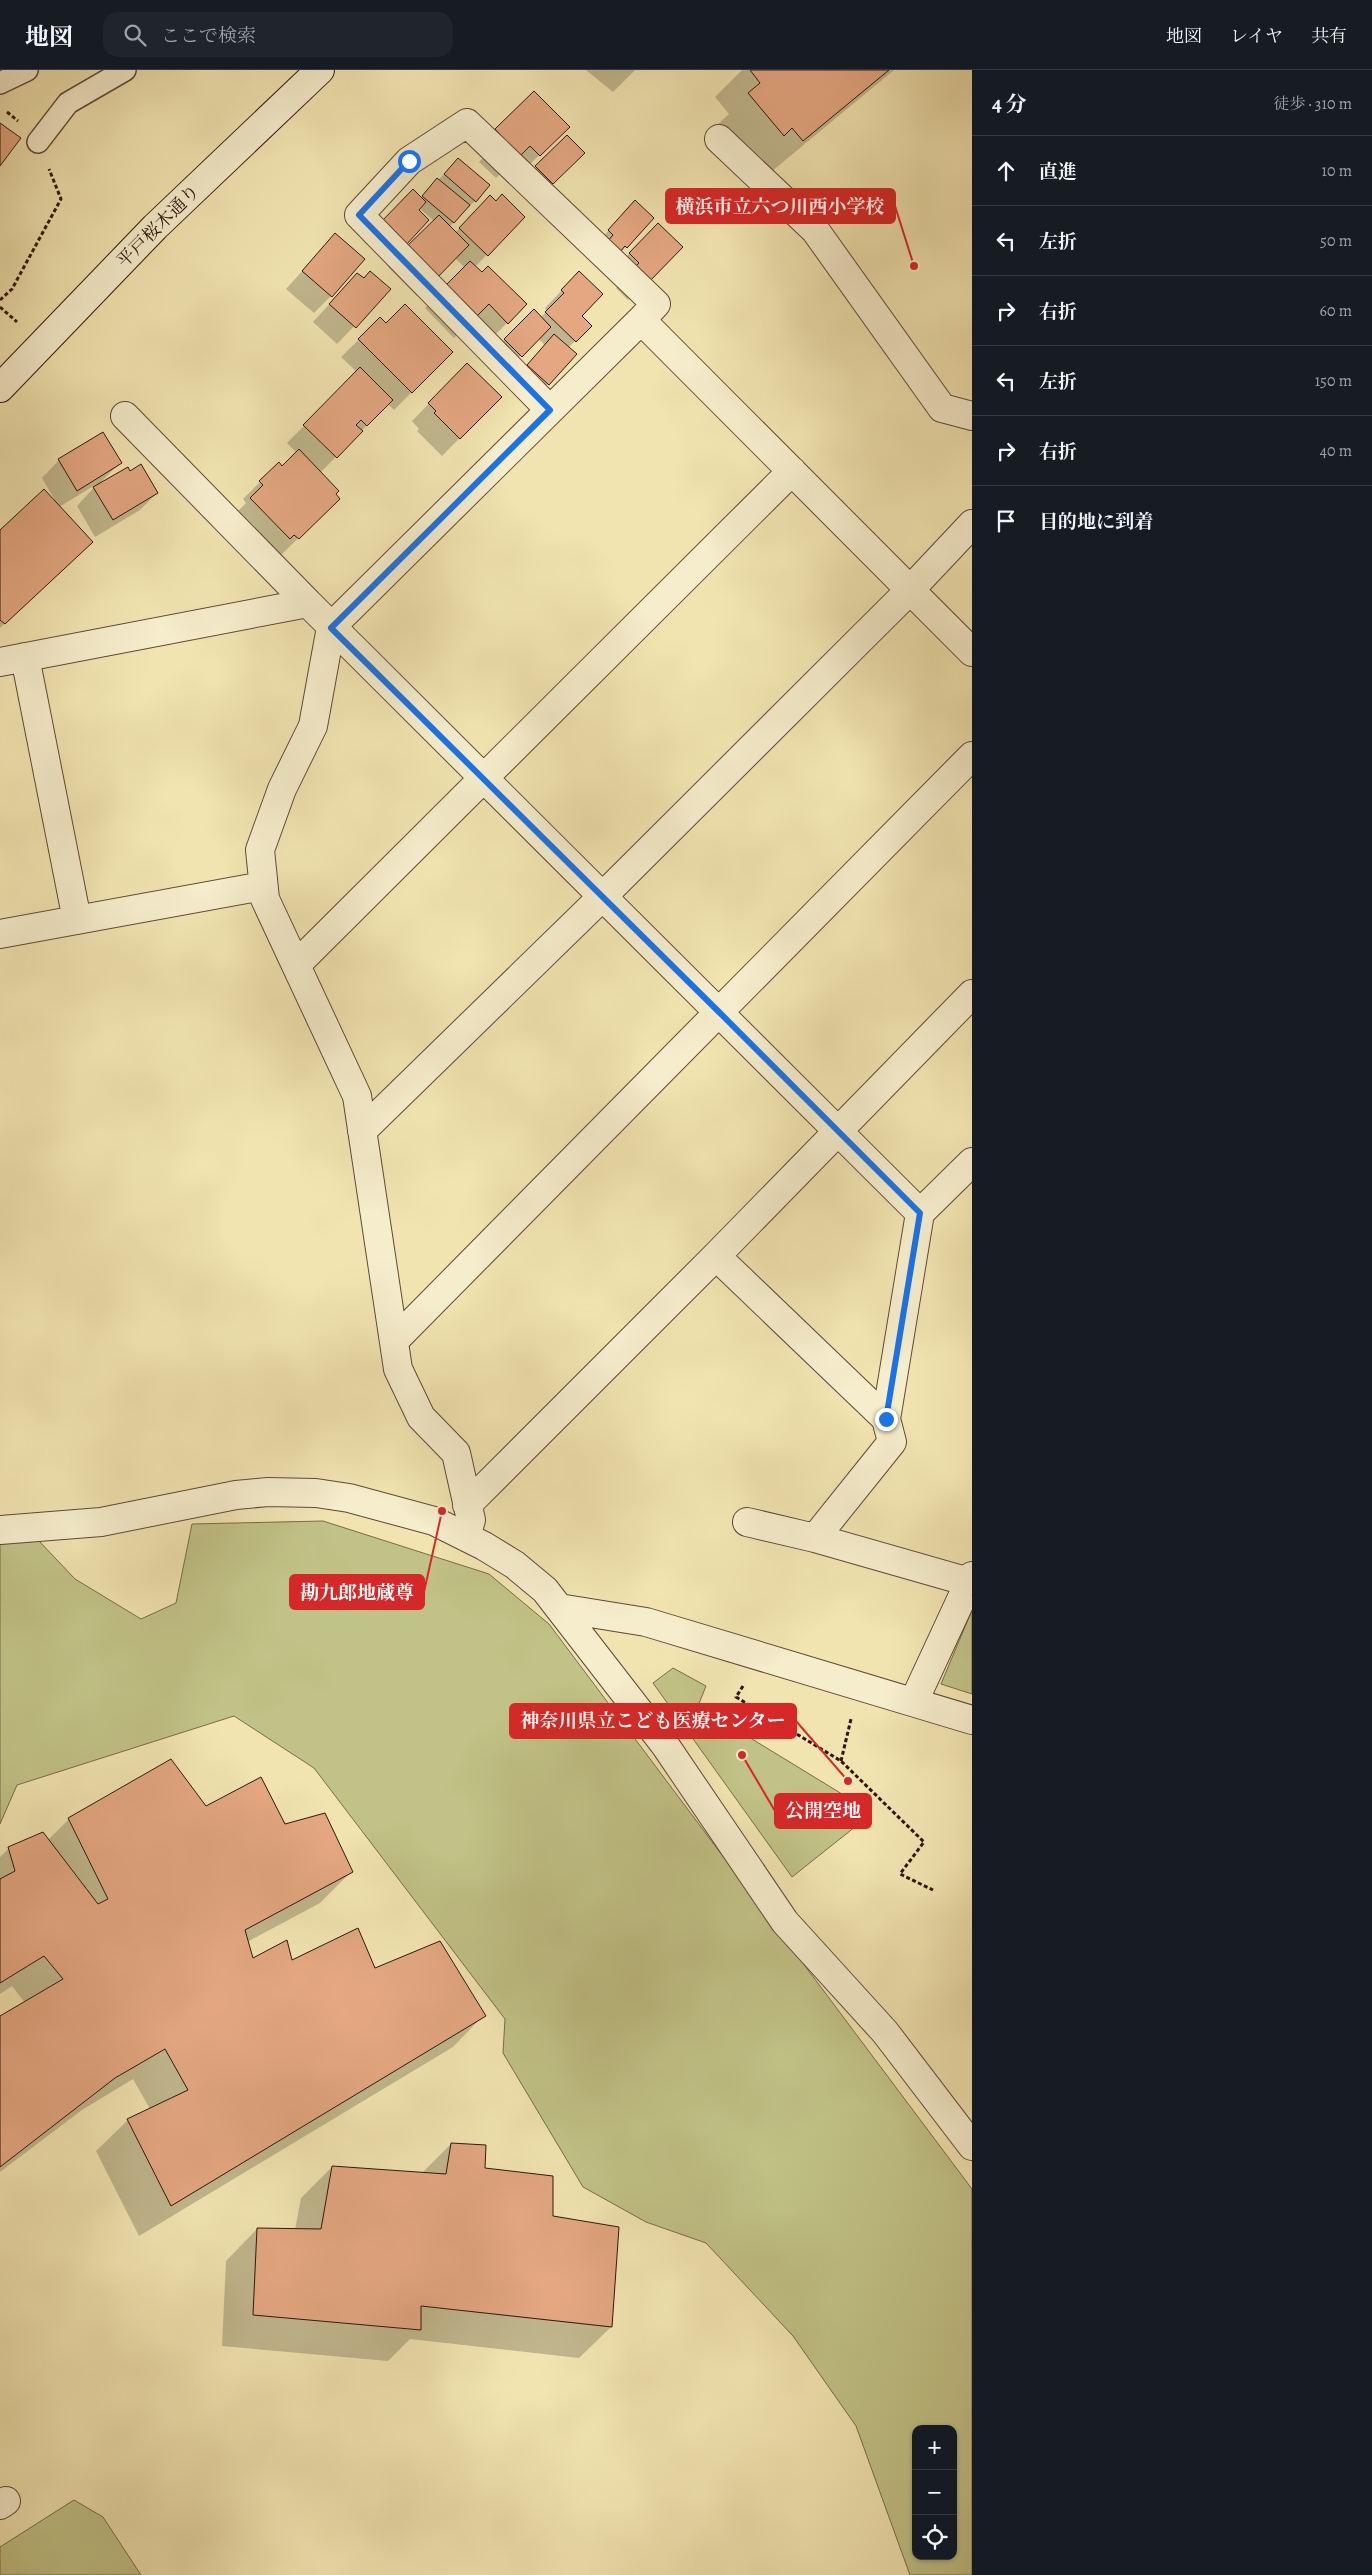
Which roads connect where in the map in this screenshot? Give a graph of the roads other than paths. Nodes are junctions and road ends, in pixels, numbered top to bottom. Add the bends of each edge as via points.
1 (27, 70) edge
2 (126, 70) edge
3 (320, 70) edge
4 (0, 84) edge
5 (719, 139) dead end
6 (38, 142) road end
7 (642, 320) junction
8 (0, 388) edge
9 (550, 410) junction
10 (125, 416) dead end
11 (972, 416) edge
12 (792, 471) junction
13 (972, 524) edge
14 (910, 590) junction
15 (308, 602) junction
16 (331, 628) junction
17 (972, 652) edge
18 (13, 660) edge
19 (970, 763) edge
20 (484, 779) junction
21 (263, 886) junction
22 (603, 896) junction
23 (77, 920) junction
24 (0, 934) edge
25 (296, 966) junction
26 (972, 994) edge
27 (719, 1012) junction
28 (838, 1130) junction
29 (362, 1131) junction
30 (972, 1162) edge
31 (920, 1213) junction
32 (716, 1256) junction
33 (394, 1341) junction
34 (886, 1419) junction
35 (467, 1505) junction
36 (748, 1522) dead end
37 (0, 1530) edge
38 (466, 1537) junction
39 (815, 1538) junction
40 (971, 1579) edge
41 (559, 1608) junction
42 (914, 1701) junction
43 (972, 1720) edge
44 (972, 2146) edge

1 - 4 lane
2 - 6 lane via 68,103
3 - 8 street, 平戸桜木通り via 155,227
5 - 11 street via 815,230 942,408
7 - 9 street
7 - 9 street via 656,304 467,123 409,161 359,215
7 - 12 street
9 - 16 street
10 - 15 street
12 - 14 street
12 - 20 street
13 - 14 street
14 - 17 street
14 - 22 street
15 - 16 street
15 - 18 street
16 - 20 street
16 - 21 street via 313,726 282,789 260,850
18 - 23 street
19 - 27 street
20 - 22 street
20 - 25 street
21 - 23 street
21 - 25 street via 265,899
22 - 27 street
22 - 29 street
23 - 24 street
25 - 29 street via 357,1096
26 - 28 street
27 - 28 street
27 - 33 street
28 - 31 street
28 - 32 street
29 - 33 street
30 - 31 street
31 - 34 street
32 - 34 street
32 - 35 street
33 - 35 street via 398,1370 421,1417 456,1454
34 - 39 street via 892,1442
35 - 38 street via 471,1520
36 - 39 street
37 - 38 street via 101,1522 191,1502 268,1492 316,1493 350,1498 434,1521
38 - 41 street via 515,1565 545,1590
39 - 40 street
40 - 42 street
41 - 42 street via 646,1622
41 - 44 street via 665,1746 785,1922 885,2032
42 - 43 street

